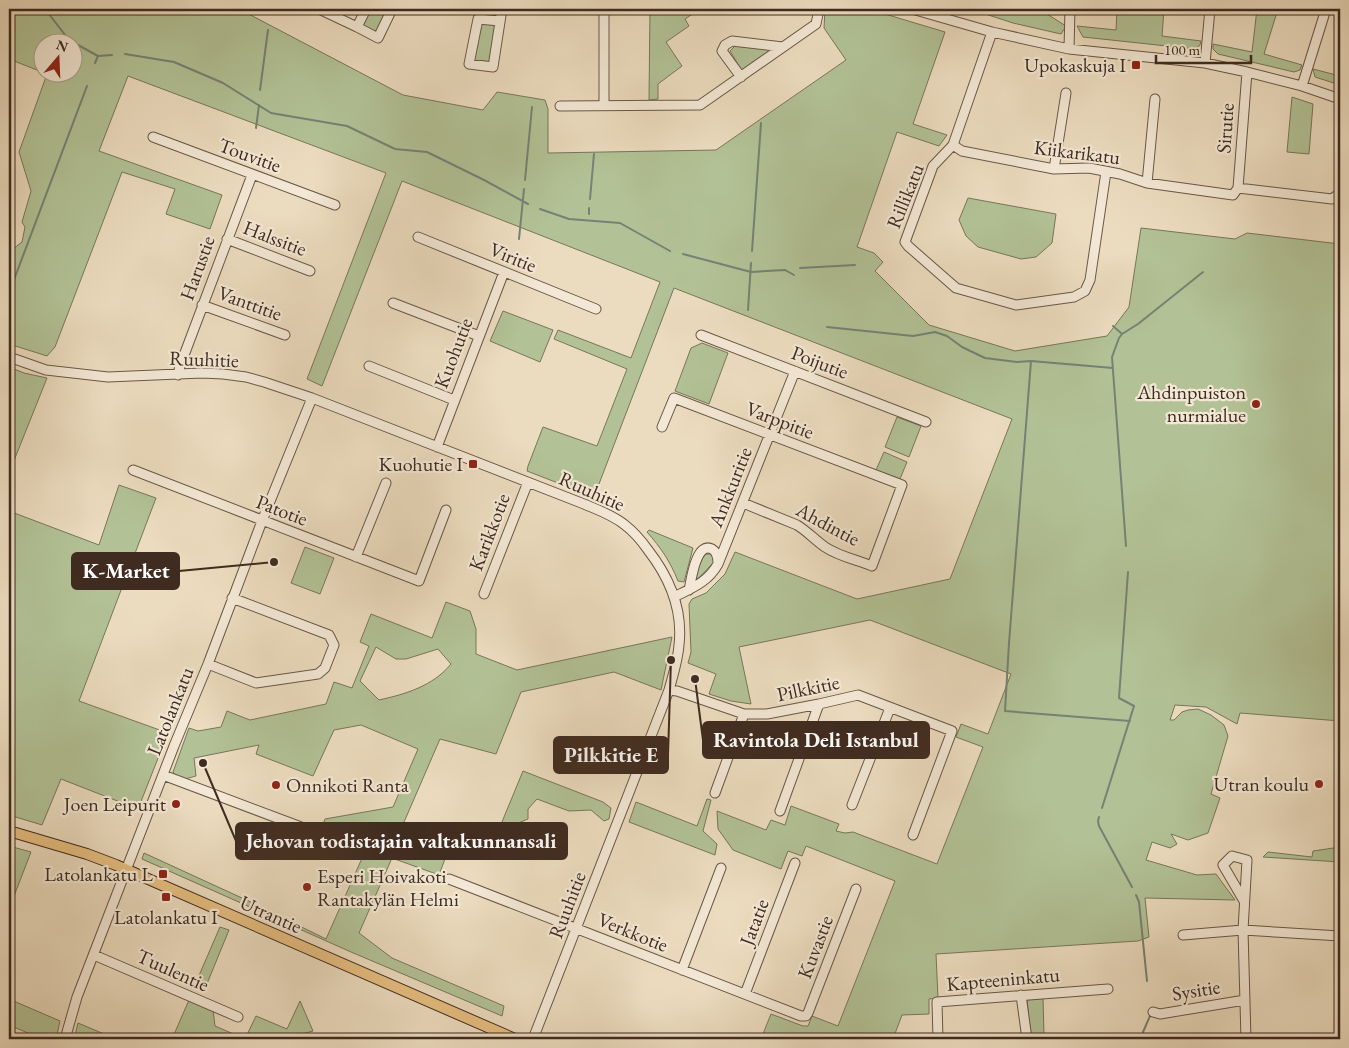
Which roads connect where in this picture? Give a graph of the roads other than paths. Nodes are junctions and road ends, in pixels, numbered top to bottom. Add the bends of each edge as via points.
1 (319, 9) edge
2 (366, 9) edge
3 (392, 9) edge
4 (502, 9) edge
5 (604, 9) edge
6 (819, 9) edge
7 (912, 9) edge
8 (1070, 9) edge
9 (1210, 9) edge
10 (1326, 9) edge
11 (500, 21) junction
12 (357, 27) junction
13 (992, 32) junction
14 (783, 48) junction
15 (1070, 50) junction
16 (1205, 63) junction
17 (1247, 72) junction
18 (741, 77) junction
19 (1302, 86) junction
20 (1066, 93) dead end
21 (1155, 99) dead end
22 (1340, 99) edge
23 (604, 105) junction
24 (560, 106) dead end
25 (153, 137) dead end
26 (953, 145) junction
27 (1054, 169) junction
28 (1106, 172) junction
29 (252, 175) junction
30 (1147, 183) junction
31 (1238, 188) junction
32 (1340, 193) edge
33 (335, 205) dead end
34 (418, 237) dead end
35 (227, 239) junction
36 (310, 270) dead end
37 (504, 272) junction
38 (393, 303) dead end
39 (202, 305) junction
40 (596, 309) dead end
41 (285, 335) dead end
42 (702, 335) dead end
43 (479, 336) junction
44 (9, 357) edge
45 (369, 366) dead end
46 (795, 371) junction
47 (178, 375) junction
48 (312, 398) junction
49 (454, 400) junction
50 (926, 422) dead end
51 (662, 427) dead end
52 (770, 435) junction
53 (437, 447) junction
54 (133, 470) dead end
55 (528, 482) junction
56 (386, 483) dead end
57 (902, 485) joint
58 (743, 503) junction
59 (446, 510) dead end
60 (262, 521) junction
61 (356, 557) junction
62 (718, 564) junction
63 (689, 590) junction
64 (484, 594) dead end
65 (674, 596) junction
66 (232, 598) junction
67 (208, 664) junction
68 (669, 690) junction
69 (820, 704) junction
70 (890, 708) junction
71 (744, 714) junction
72 (163, 775) junction
73 (715, 793) dead end
74 (852, 805) dead end
75 (780, 811) dead end
76 (301, 827) dead end
77 (9, 831) edge
78 (912, 835) dead end
79 (795, 863) dead end
80 (721, 868) dead end
81 (126, 869) junction
82 (449, 879) dead end
83 (856, 889) dead end
84 (1244, 901) dead end
85 (577, 928) junction
86 (1243, 930) junction
87 (1183, 935) dead end
88 (1340, 936) edge
89 (94, 955) junction
90 (682, 970) junction
91 (1108, 988) dead end
92 (745, 994) junction
93 (1021, 995) junction
94 (1244, 1000) junction
95 (1153, 1012) dead end
96 (806, 1016) joint
97 (238, 1017) dead end
98 (65, 1039) edge
99 (515, 1039) edge
100 (533, 1039) edge
101 (938, 1039) edge
102 (1027, 1039) edge
103 (1246, 1039) edge

1 - 12 street
2 - 12 street
3 - 12 street via 378,38
4 - 11 street
5 - 23 street
6 - 14 street via 816,24
7 - 13 street
8 - 15 street
9 - 16 street
10 - 19 street
11 - 11 street via 478,19 469,64 493,67
13 - 15 street
13 - 26 street
14 - 18 street
14 - 18 street via 732,41 725,45 722,51
15 - 16 street
16 - 17 street
17 - 19 street
17 - 31 street, Sirutie
18 - 23 street via 700,105
19 - 22 street
20 - 27 street
21 - 30 street
23 - 24 street
25 - 29 street, Touvitie
26 - 27 street, Kiikarikatu via 962,151
26 - 28 street, Rillikatu via 933,166 905,242 956,288 1016,305 1074,297 1085,291 1090,280
27 - 28 street, Kiikarikatu via 1089,168
28 - 30 street, Kiikarikatu
29 - 33 street, Touvitie
29 - 35 street, Harustie
30 - 31 street, Kiikarikatu via 1233,195
31 - 32 street, Kiikarikatu via 1332,200
34 - 37 street, Viritie
35 - 36 street, Halssitie
35 - 39 street, Harustie
37 - 40 street, Viritie
37 - 43 street, Kuohutie
38 - 43 street
39 - 41 street, Vanttitie
39 - 47 street, Harustie
42 - 46 street, Poijutie
43 - 49 street, Kuohutie
44 - 47 street, Ruuhitie via 46,370 79,374 108,377
45 - 49 street
46 - 50 street, Poijutie
46 - 52 street, Ankkuritie
47 - 48 street, Ruuhitie via 246,377
48 - 53 street, Ruuhitie
48 - 60 street, Latolankatu
49 - 53 street, Kuohutie
51 - 52 street, Varppitie via 674,398
52 - 57 street, Varppitie
52 - 58 street, Ankkuritie
53 - 55 street, Ruuhitie
54 - 60 street, Patotie
55 - 64 street, Karikkotie
55 - 65 street, Ruuhitie via 608,514 624,524 659,563
56 - 61 street
57 - 58 street, Ahdintie via 872,566 831,551 797,525
58 - 62 street, Ankkuritie
59 - 61 street, Patotie via 419,581
60 - 61 street, Patotie
60 - 66 street, Latolankatu
62 - 63 street, Ankkuritie via 710,576
62 - 63 street via 716,552 706,548 701,551
63 - 65 street, Ankkuritie
65 - 68 street, Ruuhitie via 680,645
66 - 67 street, Latolankatu
66 - 67 street via 328,635 334,645 325,668 318,674 256,683
67 - 72 street, Latolankatu
68 - 71 street, Pilkkitie
68 - 85 street, Ruuhitie
69 - 70 street, Pilkkitie via 858,695
69 - 71 street, Pilkkitie via 767,714
69 - 75 street
70 - 74 street
70 - 78 street, Pilkkitie via 952,731
71 - 73 street
72 - 76 street
72 - 81 street, Latolankatu
77 - 81 main road, Utrantie
79 - 92 street, Jatatie
80 - 90 street
81 - 89 street, Latolankatu
81 - 99 main road, Utrantie
82 - 85 street, Verkkotie
83 - 96 street, Kuvastie
84 - 86 street
85 - 90 street, Verkkotie
85 - 100 street, Ruuhitie
86 - 87 street
86 - 88 street
86 - 94 street
89 - 97 street, Tuulentie
89 - 98 street, Latolankatu
90 - 92 street, Verkkotie
91 - 93 street, Kapteeninkatu
92 - 96 street, Verkkotie
93 - 101 street, Kapteeninkatu via 937,1002
93 - 102 street
94 - 95 street, Sysitie via 1160,1014
94 - 103 street

